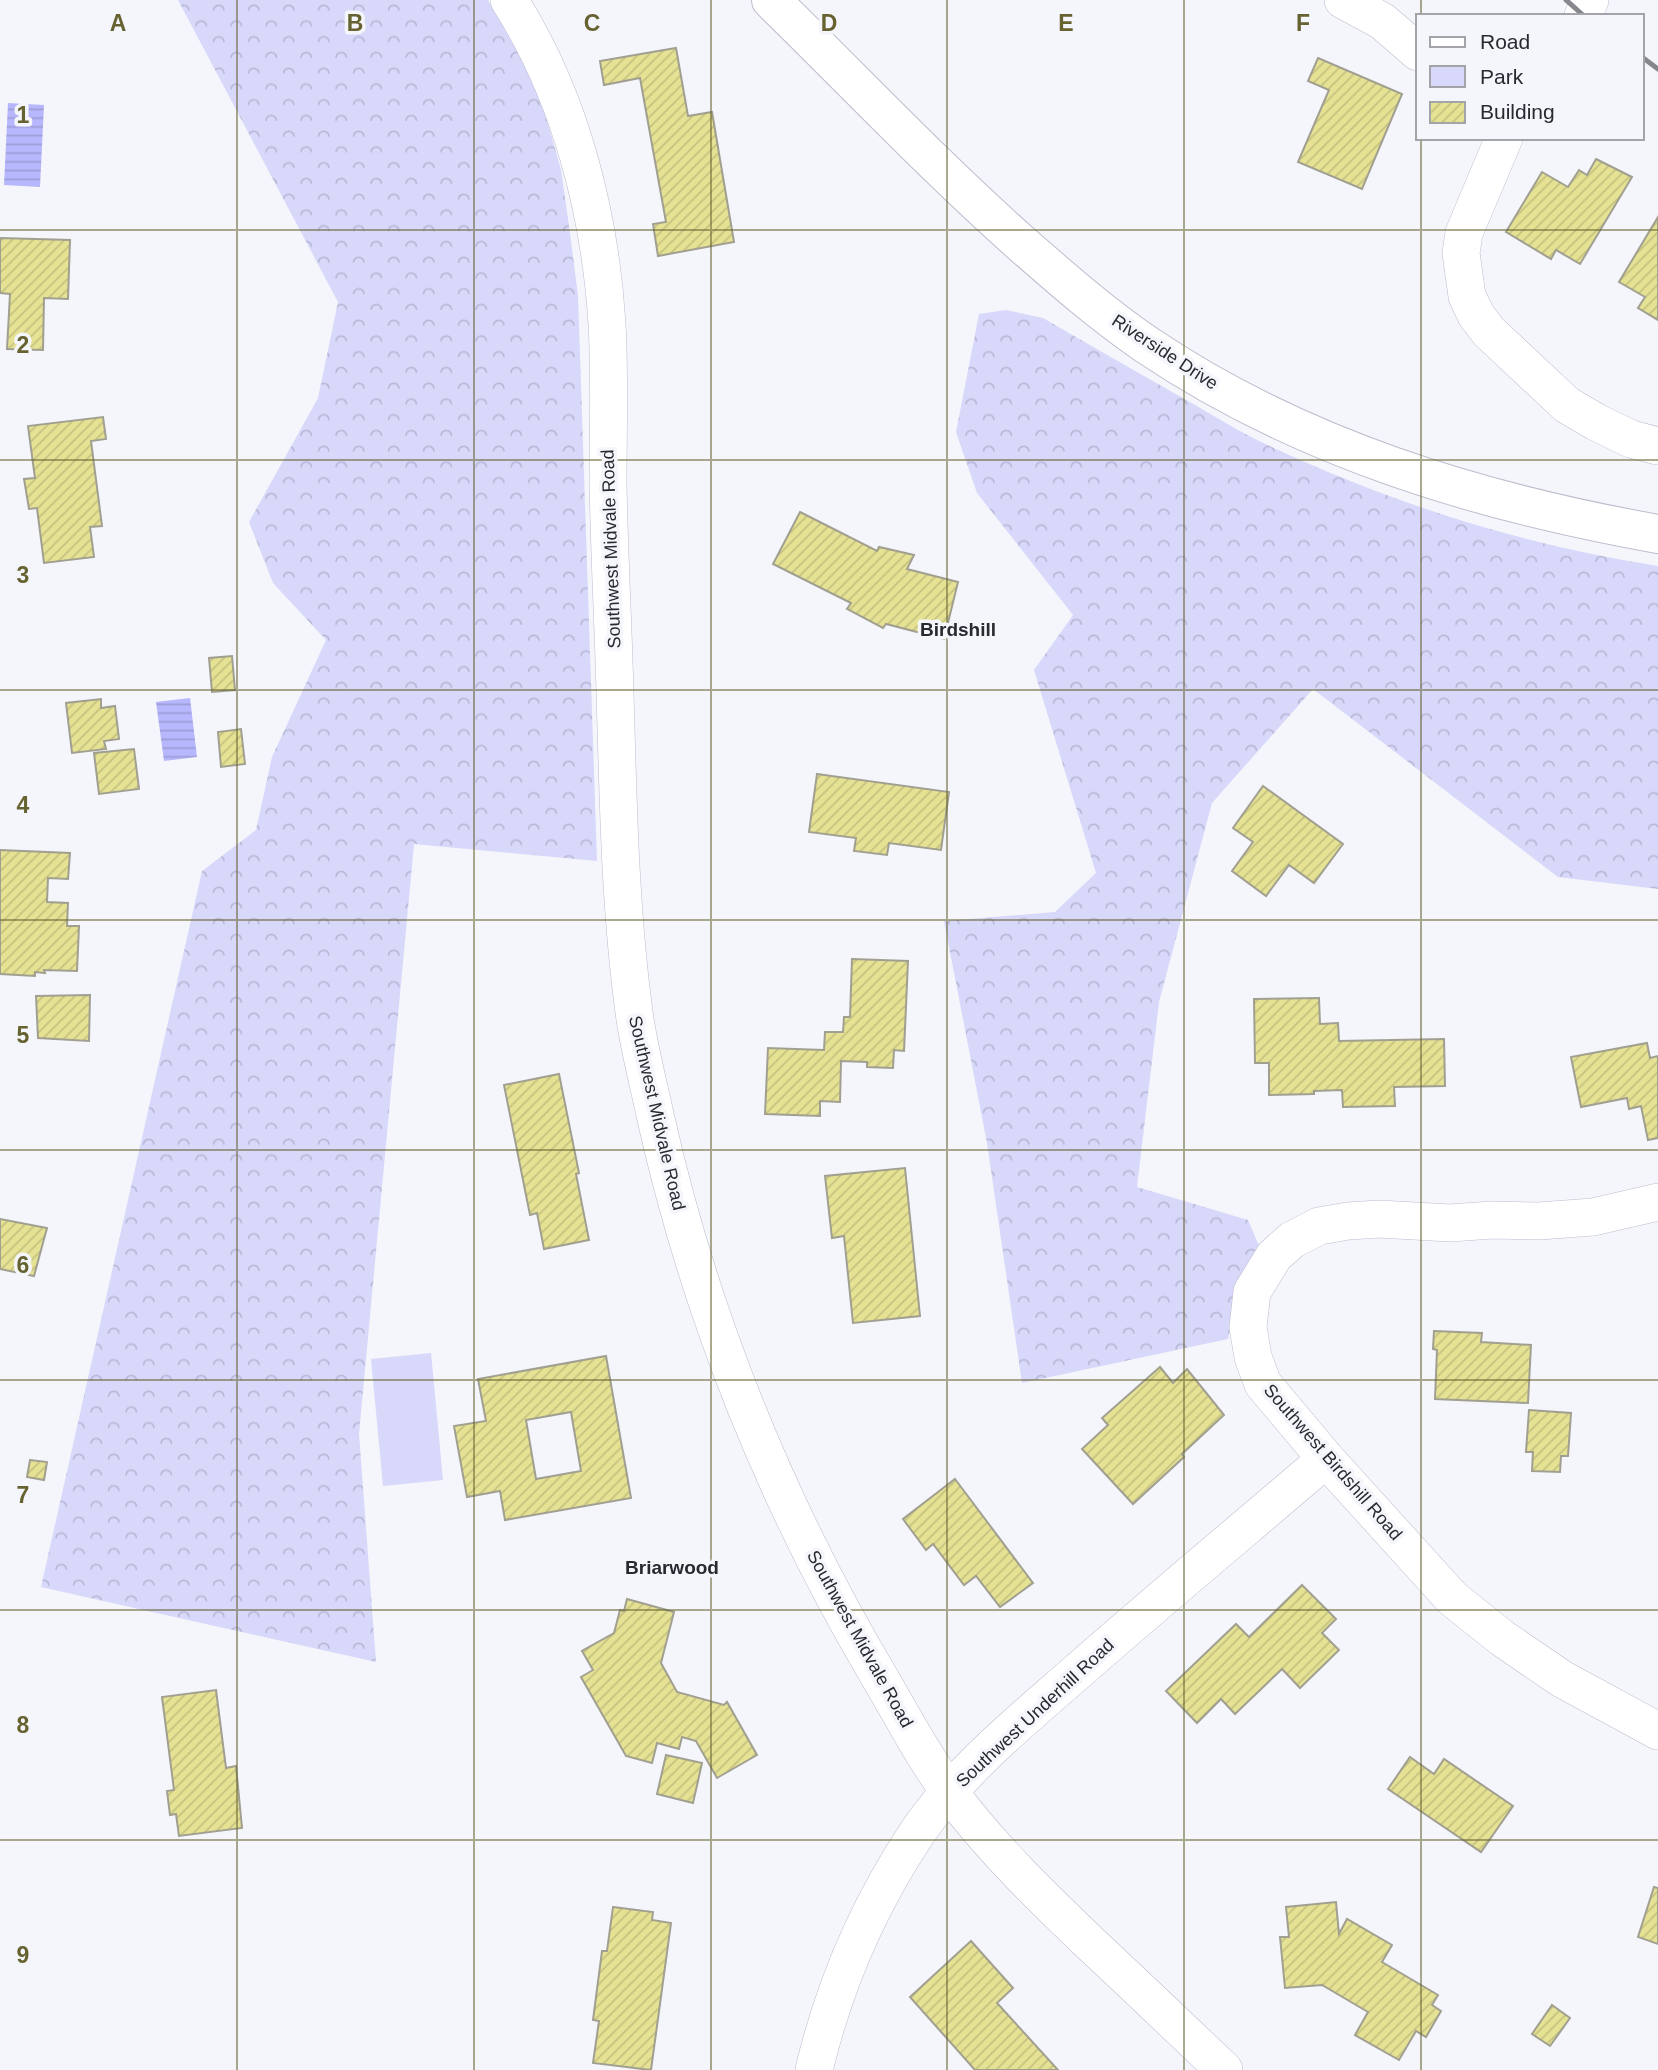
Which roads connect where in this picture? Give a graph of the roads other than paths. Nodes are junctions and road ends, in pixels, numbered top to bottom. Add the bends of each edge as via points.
1 (509, 0) edge
2 (771, 0) edge
3 (1343, 0) edge
4 (1416, 50) edge
5 (1503, 140) edge
6 (1658, 446) edge
7 (1658, 534) edge
8 (1658, 1202) edge
9 (1326, 1459) junction
10 (1658, 1731) edge
11 (950, 1793) junction
12 (814, 2070) edge
13 (1224, 2070) edge

1 - 11 street, Southwest Midvale Road via 551,78 569,127 597,244 607,323 609,503 627,956 636,1027 666,1162 716,1326 779,1485 856,1639
2 - 7 main road, Riverside Drive via 968,196 1056,274 1147,345 1207,382 1380,463 1472,493
3 - 4 street via 1382,21
5 - 6 street via 1464,233 1461,253 1467,296 1476,315 1567,405 1631,439
8 - 9 street, Southwest Birdshill Road via 1592,1217 1539,1221 1348,1221 1319,1226 1292,1240 1274,1256 1252,1293 1248,1327 1263,1384
9 - 10 street, Southwest Birdshill Road via 1452,1598 1562,1679
9 - 11 street, Southwest Underhill Road via 1040,1704
11 - 12 street, Southwest Underhill Road via 918,1832 874,1908 841,1980
11 - 13 street, Southwest Midvale Road via 1052,1906

